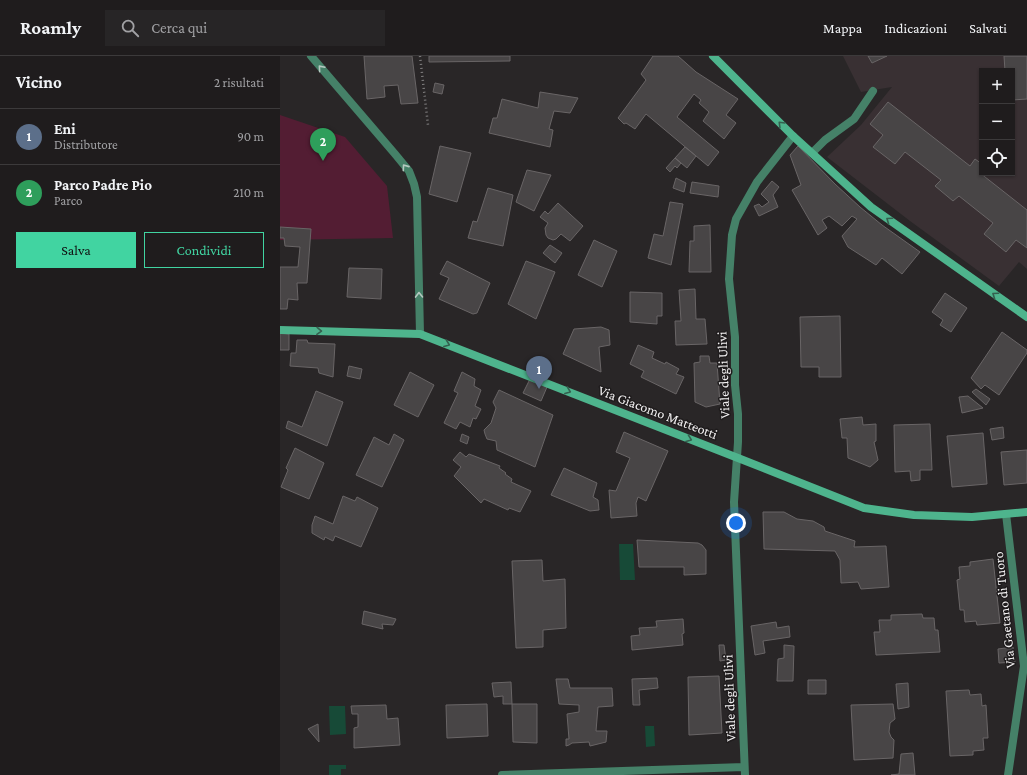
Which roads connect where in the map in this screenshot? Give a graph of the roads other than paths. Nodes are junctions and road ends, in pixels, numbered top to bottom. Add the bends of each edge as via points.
1 (311, 56) edge
2 (713, 56) edge
3 (873, 91) dead end
4 (793, 136) junction
5 (812, 153) junction
6 (1027, 317) edge
7 (280, 330) edge
8 (420, 334) junction
9 (738, 458) junction
10 (1027, 512) edge
11 (1006, 514) junction
12 (744, 771) edge
13 (502, 775) edge
14 (1008, 775) edge

8 -> 1 street via 416,197 409,171
4 -> 2 street
3 - 5 street via 854,119
4 - 5 street
4 - 9 street, Viale degli Ulivi via 757,182 736,219 732,235 729,279 735,337
6 -> 5 street via 871,207
7 -> 8 street, Via Giacomo Matteotti
8 -> 9 street, Via Giacomo Matteotti
9 - 11 street, Via Giacomo Matteotti via 864,508 914,515 972,517
9 - 12 street, Viale degli Ulivi via 734,502
10 - 11 street, Via Giacomo Matteotti
11 - 14 street, Via Gaetano di Tuoro via 1024,666
12 - 13 street

